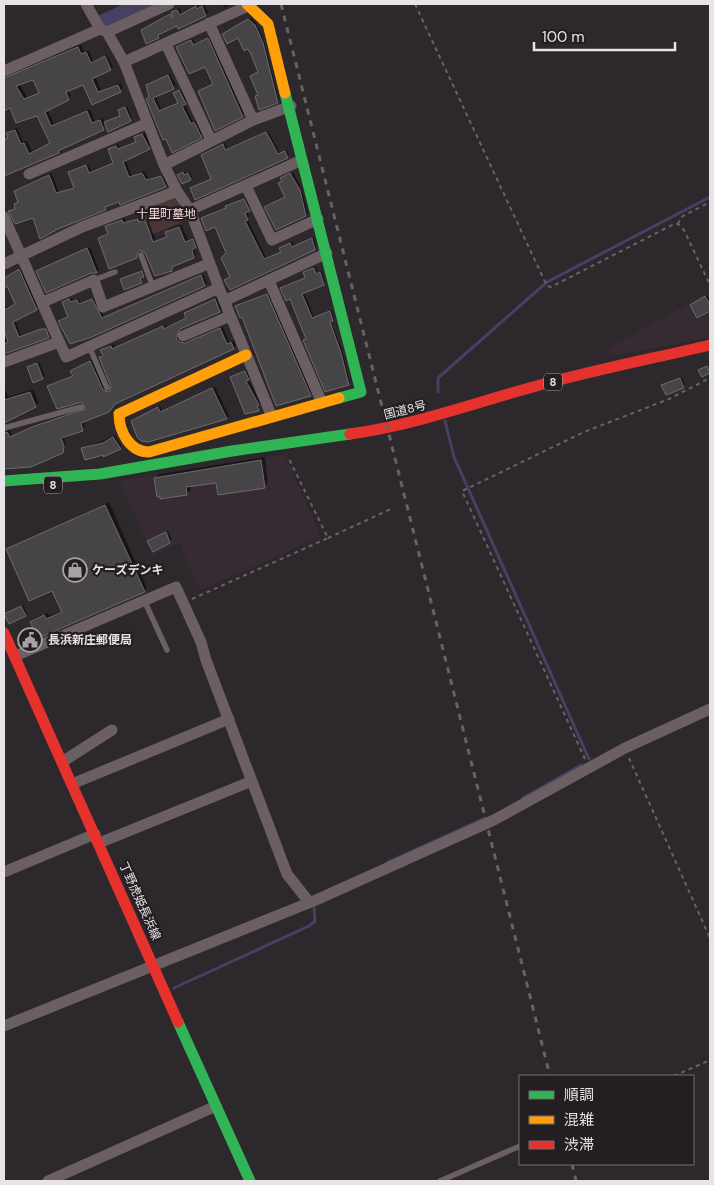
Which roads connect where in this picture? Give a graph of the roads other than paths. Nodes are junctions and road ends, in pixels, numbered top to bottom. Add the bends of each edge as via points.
1 (86, 4) edge
2 (169, 4) edge
3 (247, 5) edge
4 (209, 23) junction
5 (104, 30) junction
6 (166, 44) junction
7 (124, 62) junction
8 (4, 71) edge
9 (290, 106) junction
10 (254, 120) junction
11 (148, 123) junction
12 (211, 140) junction
13 (302, 160) junction
14 (164, 165) junction
15 (29, 174) dead end
16 (246, 186) junction
17 (177, 191) junction
18 (190, 210) junction
19 (4, 217) edge
20 (318, 219) junction
21 (328, 253) junction
22 (22, 254) junction
23 (141, 255) dead end
24 (4, 264) edge
25 (208, 264) junction
26 (115, 272) dead end
27 (94, 280) junction
28 (270, 281) junction
29 (154, 287) junction
30 (219, 288) junction
31 (224, 301) junction
32 (43, 302) junction
33 (230, 316) junction
34 (182, 336) dead end
35 (59, 342) junction
36 (710, 345) edge
37 (89, 346) junction
38 (246, 355) junction
39 (4, 362) edge
40 (107, 388) dead end
41 (322, 403) junction
42 (81, 407) dead end
43 (272, 417) junction
44 (4, 428) edge
45 (100, 474) junction
46 (4, 481) edge
47 (4, 493) edge
48 (144, 600) junction
49 (4, 632) edge
50 (166, 650) dead end
51 (10, 655) edge
52 (710, 709) edge
53 (229, 718) junction
54 (112, 730) dead end
55 (62, 762) junction
56 (252, 781) junction
57 (72, 784) junction
58 (97, 839) junction
59 (4, 872) edge
60 (309, 902) junction
61 (154, 965) junction
62 (4, 1026) edge
63 (216, 1106) junction
64 (519, 1146) edge
65 (48, 1181) edge
66 (250, 1181) edge
67 (440, 1181) edge

1 - 5 street
2 - 5 street
3 - 4 street
3 - 9 main road via 268,24
4 - 6 street
4 - 10 street
5 - 7 street
5 - 8 street
6 - 7 street
6 - 12 street
7 - 11 street
9 - 10 street
9 - 13 main road
10 - 12 street
11 - 14 street
11 - 15 street
12 - 14 street
13 - 16 street
13 - 20 main road
14 - 17 street
16 - 18 street
16 - 20 street via 272,240
17 - 18 street
17 - 22 street
18 - 25 street
19 - 22 street
20 - 21 main road
21 - 28 street
21 - 41 main road via 361,392
22 - 24 street
22 - 32 street
23 - 29 lane
25 - 29 street
25 - 30 street
26 - 27 lane
27 - 29 street via 103,308
27 - 32 street
28 - 31 street
28 - 41 street
30 - 31 street
30 - 37 street
31 - 33 street
32 - 35 street
33 - 34 street
33 - 38 street
35 - 37 street via 66,357
35 - 39 street
36 - 45 main road, 国道8号 / 8 via 544,384 397,426
37 - 40 lane
38 - 43 street
38 - 43 main road via 119,414 130,445 140,453
41 - 43 main road
42 - 44 lane
45 - 46 main road, 国道8号 / 8
45 - 47 main road, 国道8号 / 8 via 95,478
48 - 50 lane
48 - 51 street
48 - 53 street via 176,587 201,642
49 - 51 main road, 丁野虎姫長浜線
51 - 55 main road, 丁野虎姫長浜線
52 - 60 street via 624,748 494,820
53 - 56 street
53 - 57 street
54 - 55 street
55 - 57 main road, 丁野虎姫長浜線
56 - 58 street
56 - 60 street via 287,874
57 - 58 main road, 丁野虎姫長浜線
58 - 59 street
58 - 61 main road, 丁野虎姫長浜線
60 - 61 street
61 - 62 street
61 - 63 main road, 丁野虎姫長浜線
63 - 65 street
63 - 66 main road, 丁野虎姫長浜線
64 - 67 lane

